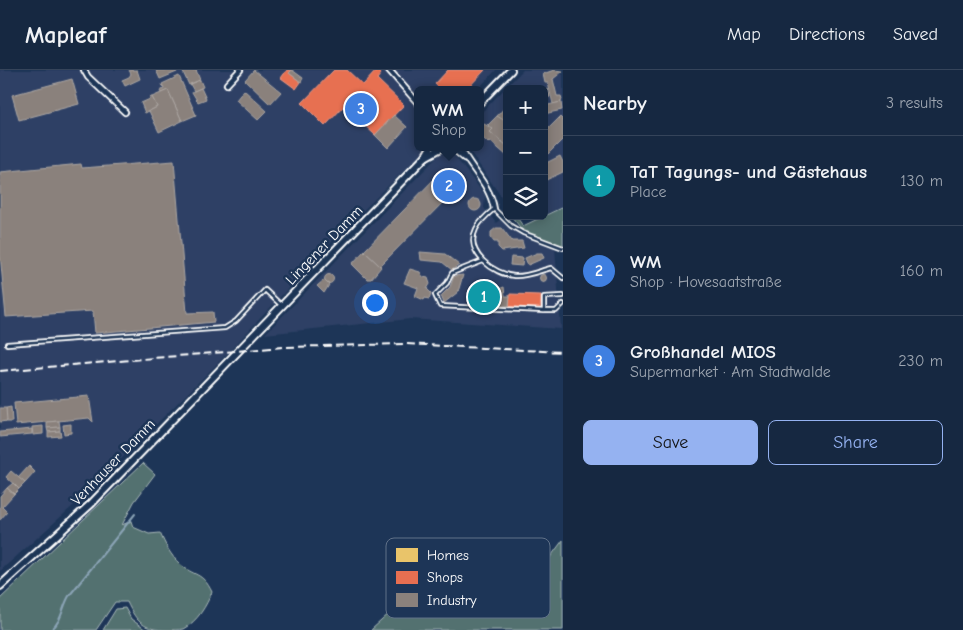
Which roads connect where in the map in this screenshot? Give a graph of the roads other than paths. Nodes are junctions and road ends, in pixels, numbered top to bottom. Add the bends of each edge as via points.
1 (84, 70) edge
2 (240, 70) edge
3 (389, 70) edge
4 (512, 70) edge
5 (227, 84) dead end
6 (414, 98) edge
7 (484, 98) edge
8 (125, 112) dead end
9 (429, 151) edge
10 (436, 151) edge
11 (456, 151) edge
12 (461, 151) edge
13 (425, 157) junction
14 (464, 158) junction
15 (494, 209) junction
16 (563, 248) edge
17 (482, 261) junction
18 (563, 278) edge
19 (563, 296) edge
20 (563, 304) edge
21 (282, 306) junction
22 (544, 311) junction
23 (7, 344) dead end
24 (239, 350) joint
25 (0, 586) edge

1 - 8 street
2 - 5 street
3 - 6 street
4 - 7 main road
9 - 13 main road, Lingener Damm
10 - 13 main road, Lingener Damm
11 - 14 street
12 - 14 street
13 - 21 main road, Lingener Damm
14 - 15 street via 488,189
15 - 16 lane via 523,233
15 - 17 lane via 476,229 474,240
17 - 18 lane via 503,274 523,276 551,268
17 - 22 lane via 452,273 435,295 440,306
19 - 22 lane via 544,297
20 - 22 lane via 556,311
21 - 23 lane via 265,290 236,321 225,328
21 - 24 main road, Lingener Damm
24 - 25 main road, Venhauser Damm via 91,504

